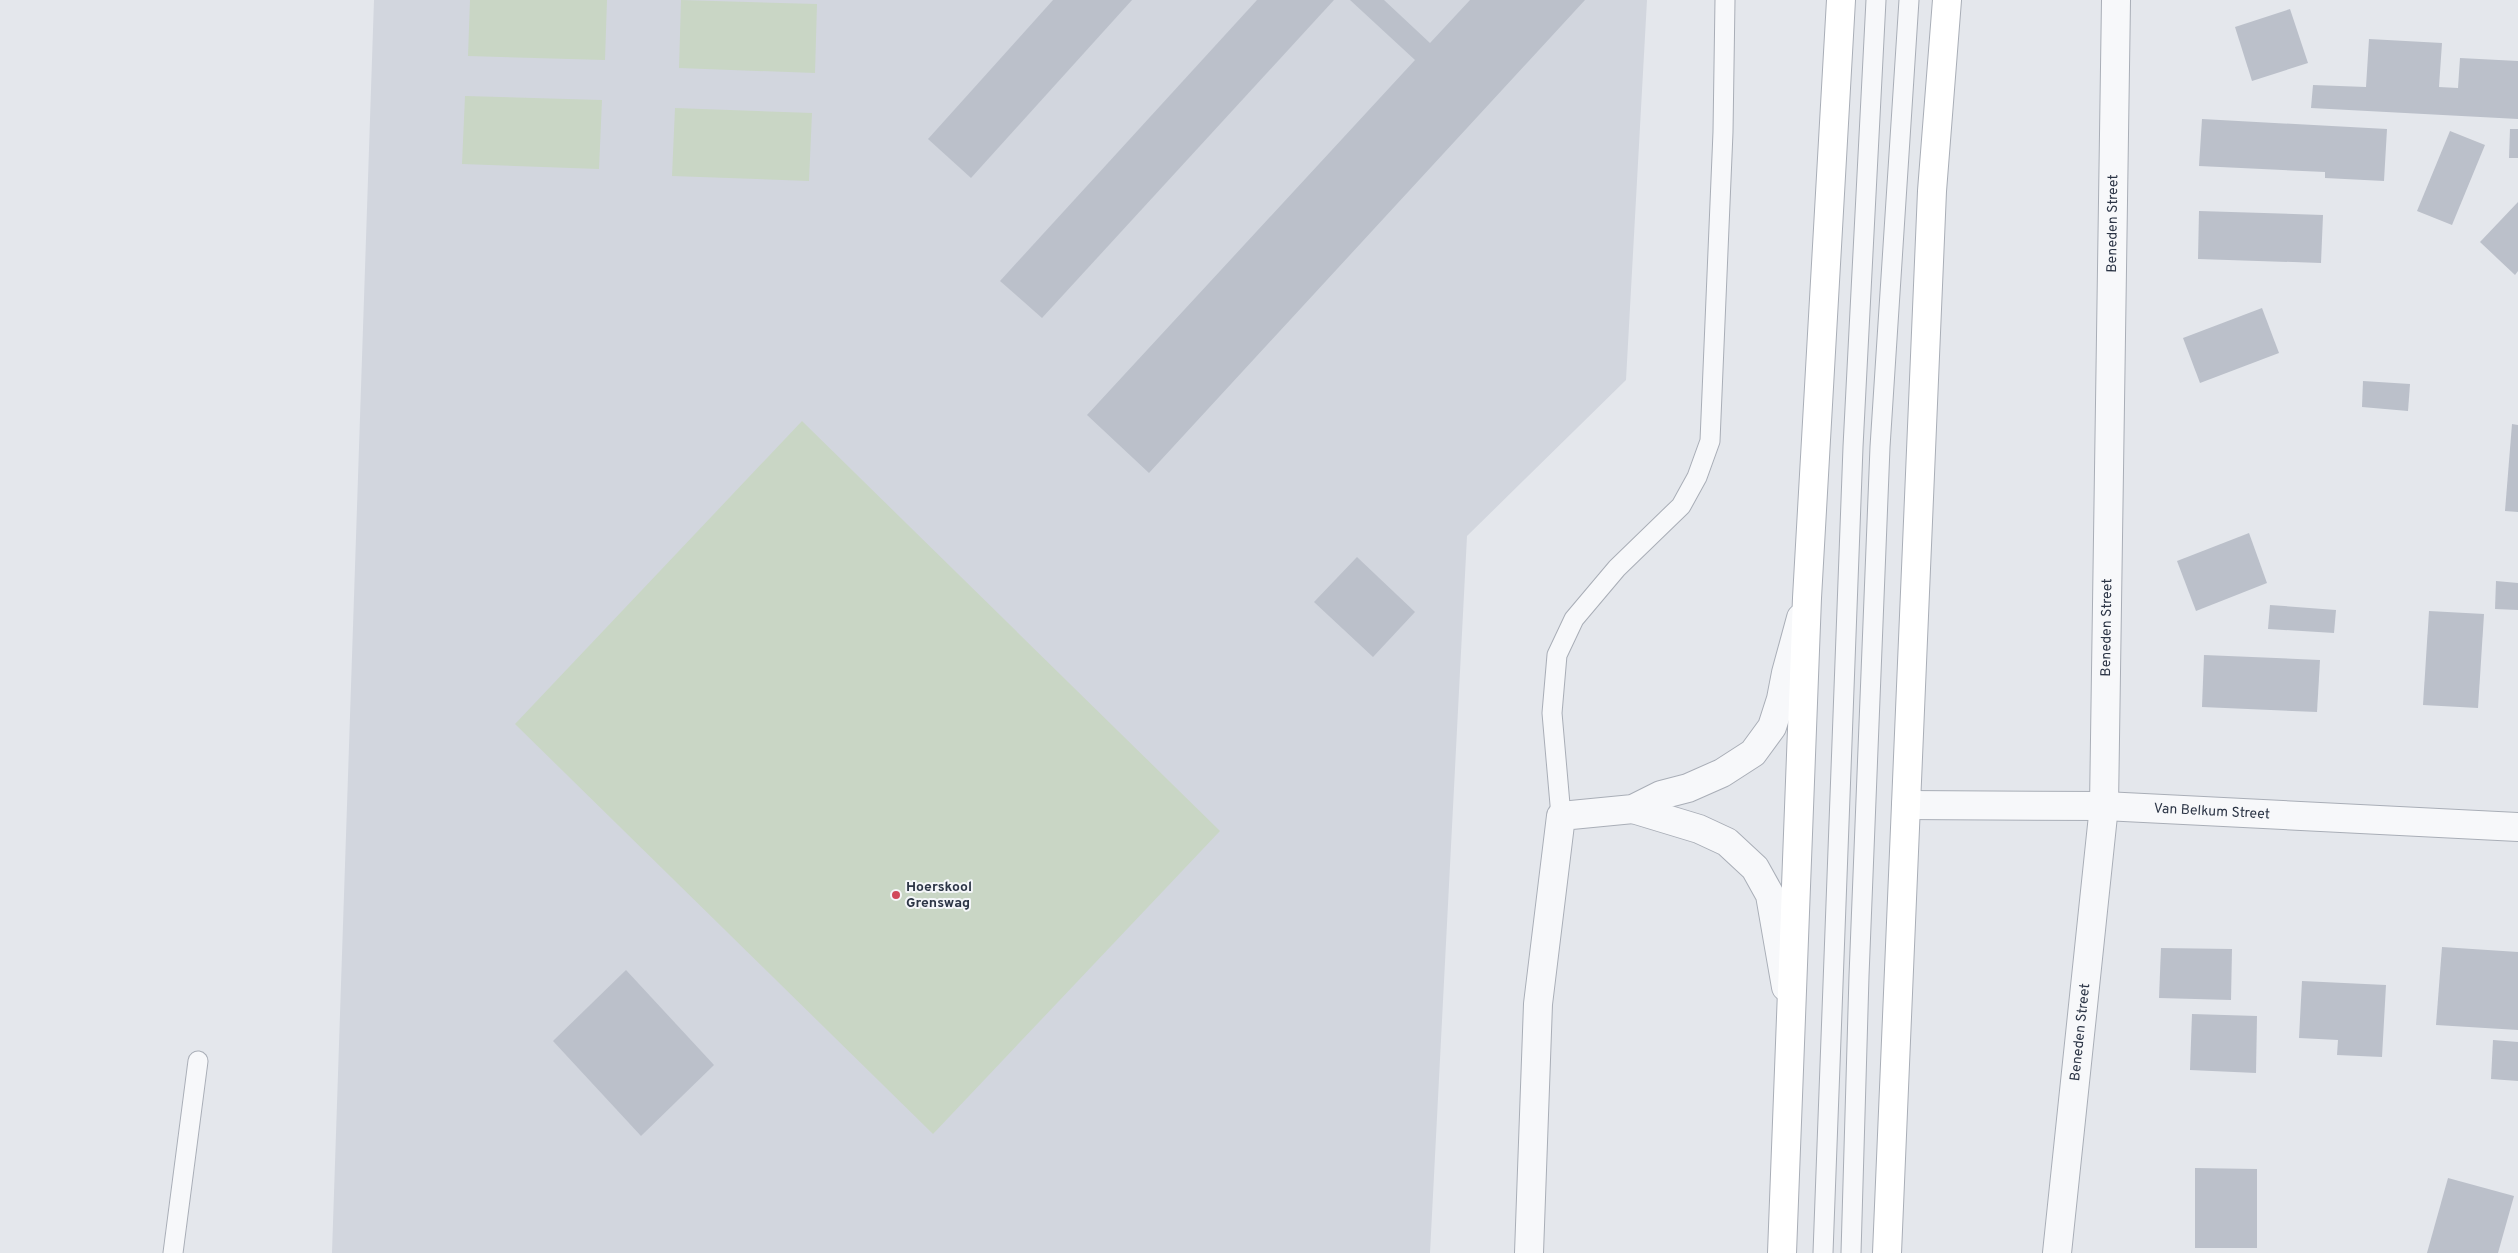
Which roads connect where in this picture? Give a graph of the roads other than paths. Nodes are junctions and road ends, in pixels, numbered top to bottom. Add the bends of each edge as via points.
1 (1726, 0) edge
2 (1842, 0) edge
3 (1876, 0) edge
4 (1909, 0) edge
5 (1947, 0) edge
6 (2116, 0) edge
7 (1807, 598) junction
8 (1906, 805) junction
9 (2104, 806) junction
10 (1633, 809) junction
11 (1561, 816) junction
12 (2518, 827) edge
13 (1790, 1011) junction
14 (198, 1061) dead end
15 (173, 1253) edge
16 (1529, 1253) edge
17 (1782, 1253) edge
18 (1823, 1253) edge
19 (1852, 1253) edge
20 (1888, 1253) edge
21 (2057, 1253) edge

1 - 11 lane via 1710,441 1697,477 1681,506 1617,568 1574,619 1557,655 1552,713
2 - 7 main road
3 - 18 lane via 1853,447
4 - 19 lane via 1880,447 1859,976
5 - 8 main road via 1932,191
6 - 9 street, Beneden Street
7 - 10 street via 1772,727 1753,753 1722,773
7 - 13 main road
8 - 9 street, Van Belkum Street
8 - 20 main road
9 - 12 street, Van Belkum Street
9 - 21 street, Beneden Street
10 - 11 street
10 - 13 street via 1699,829 1727,842 1754,868 1770,895
11 - 16 street via 1538,1004
13 - 17 main road
14 - 15 lane

